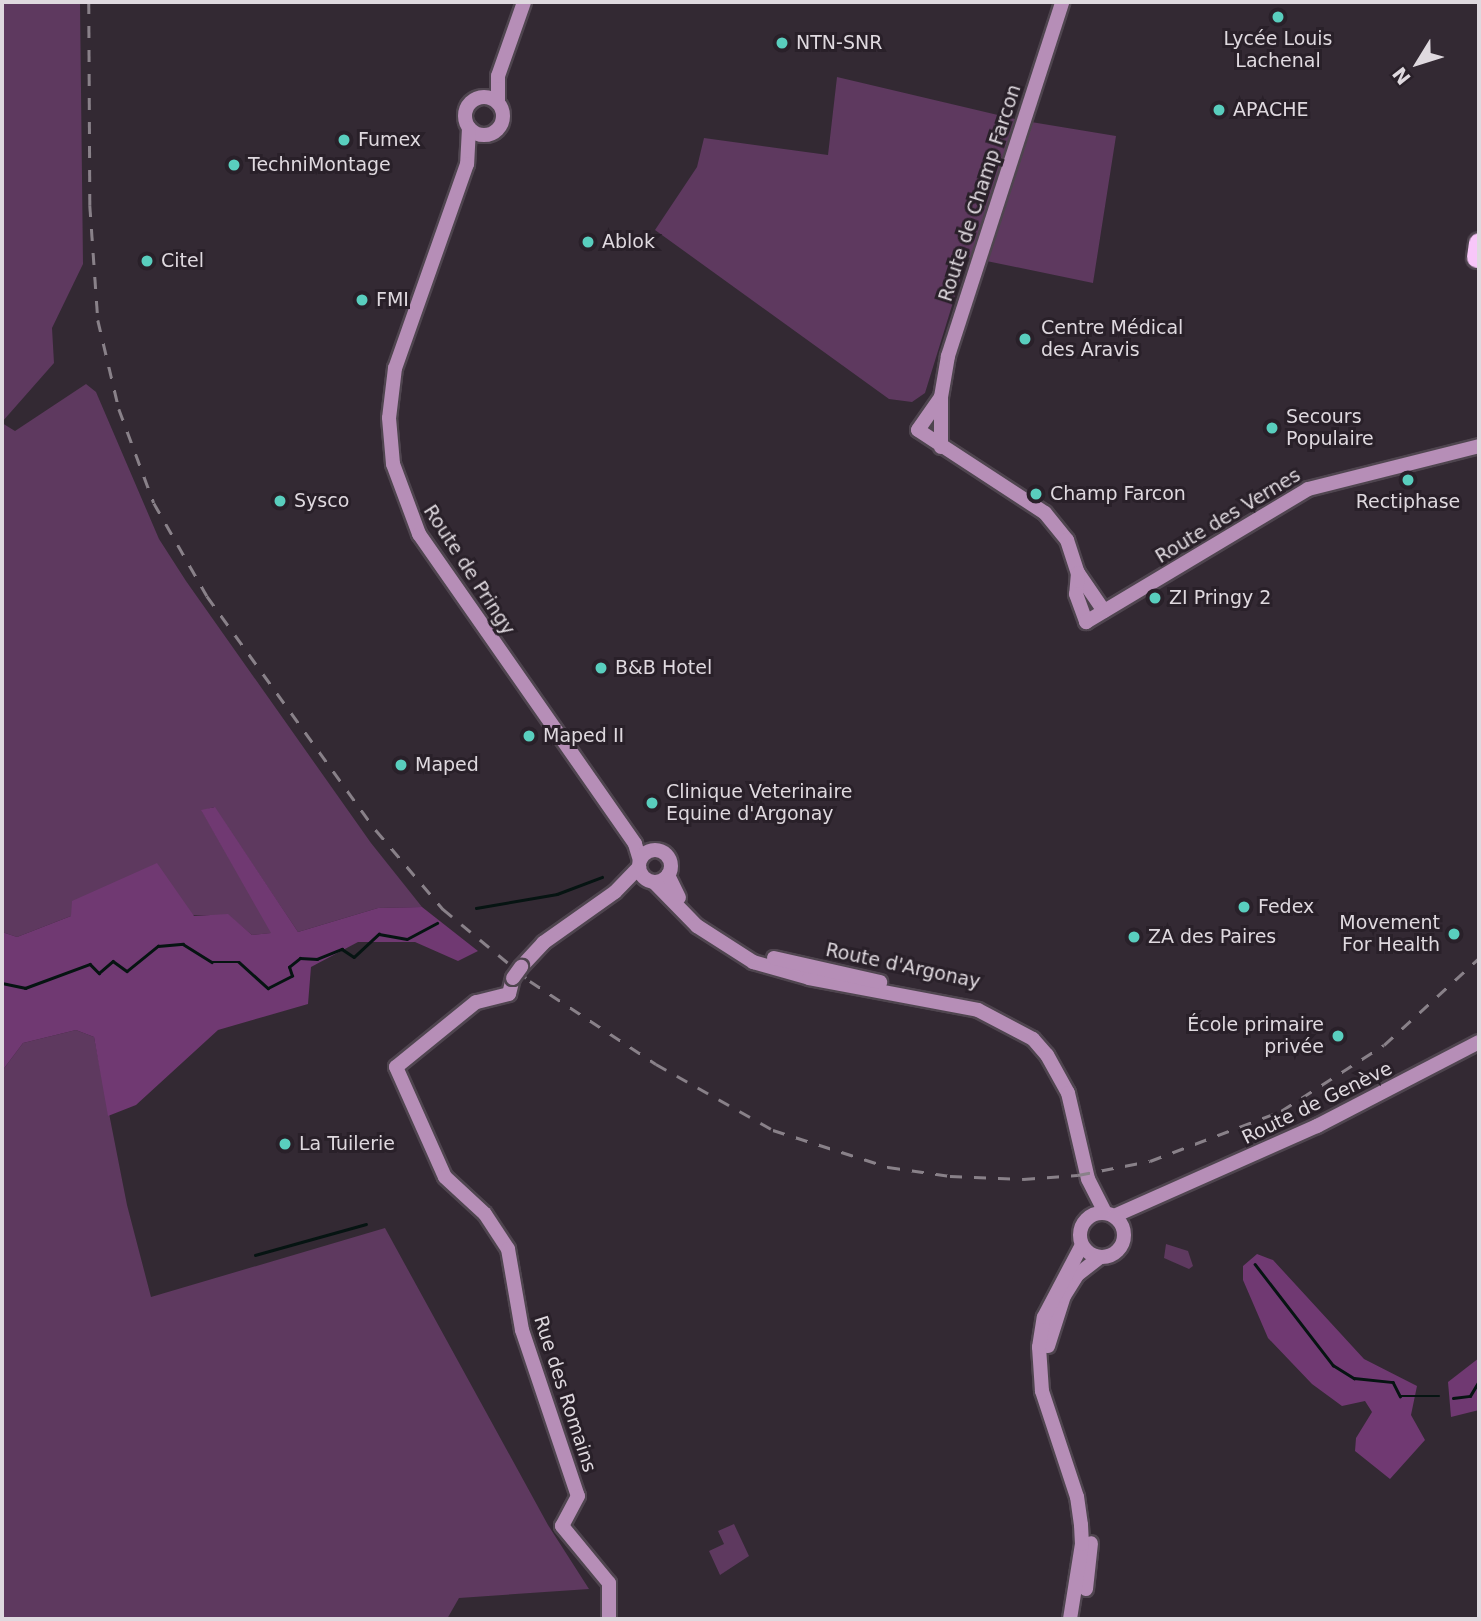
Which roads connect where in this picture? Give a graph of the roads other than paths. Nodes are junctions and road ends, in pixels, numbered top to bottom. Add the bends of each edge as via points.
1 (524, 2) edge
2 (1062, 2) edge
3 (498, 76) junction
4 (483, 96) junction
5 (498, 103) junction
6 (469, 128) junction
7 (484, 135) junction
8 (467, 163) junction
9 (941, 397) junction
10 (1479, 446) edge
11 (941, 447) junction
12 (1078, 573) junction
13 (1104, 611) junction
14 (635, 844) junction
15 (653, 850) junction
16 (645, 872) junction
17 (668, 875) junction
18 (1479, 1042) edge
19 (1081, 1139) junction
20 (1088, 1179) junction
21 (1170, 1194) junction
22 (1109, 1214) junction
23 (1088, 1218) junction
24 (1125, 1234) junction
25 (1082, 1245) junction
26 (1100, 1257) junction
27 (609, 1619) edge
28 (1072, 1619) edge

1 - 3 street
2 - 9 street, Route de Champ Farcon via 951,345
3 - 4 street
3 - 5 street
4 - 5 street
4 - 6 street via 466,109
5 - 7 street via 502,122
6 - 7 street
6 - 8 street, Route de Pringy
7 - 8 street, Route de Pringy
8 - 14 street, Route de Pringy via 395,369 389,418 393,464 419,534
9 - 11 street, Route de Champ Farcon
9 - 11 street, Route de Champ Farcon via 918,430
10 - 13 street, Route des Vernes via 1308,489
11 - 12 street via 1045,513 1067,540
12 - 13 street
12 - 13 street, Route des Vernes via 1076,594 1086,622
14 - 15 street
14 - 16 street, Route de Pringy
15 - 16 street
15 - 17 street, Route d'Argonay via 669,857
16 - 17 street
16 - 19 street, Route d'Argonay via 713,939 753,962 809,978 978,1010 1016,1027 1033,1039 1058,1072
16 - 27 street, Rue des Romains via 555,933 517,973 509,994 476,1002 396,1067 444,1177 485,1214 508,1249 522,1330 578,1496 562,1526 609,1583
17 - 19 street, Route d'Argonay via 692,912 738,946 780,961 974,1000 1021,1019 1054,1049 1067,1069 1084,1120
18 - 21 street, Route de Genève via 1317,1126
19 - 20 street, Route d'Argonay
20 - 22 street, Route d'Argonay
20 - 23 street, Route d'Argonay
21 - 22 street, Route de Genève
21 - 24 street, Route de Genève
22 - 23 street, Route de Genève
22 - 24 street
23 - 25 street, Route de Genève via 1080,1232
24 - 26 street, Route de Genève via 1119,1250
25 - 26 street
25 - 28 street, Route de Genève via 1044,1317 1039,1347 1042,1391 1080,1516 1082,1544
26 - 28 street, Route de Genève via 1077,1275 1064,1296 1048,1349 1051,1392 1084,1493 1091,1543 1085,1596

